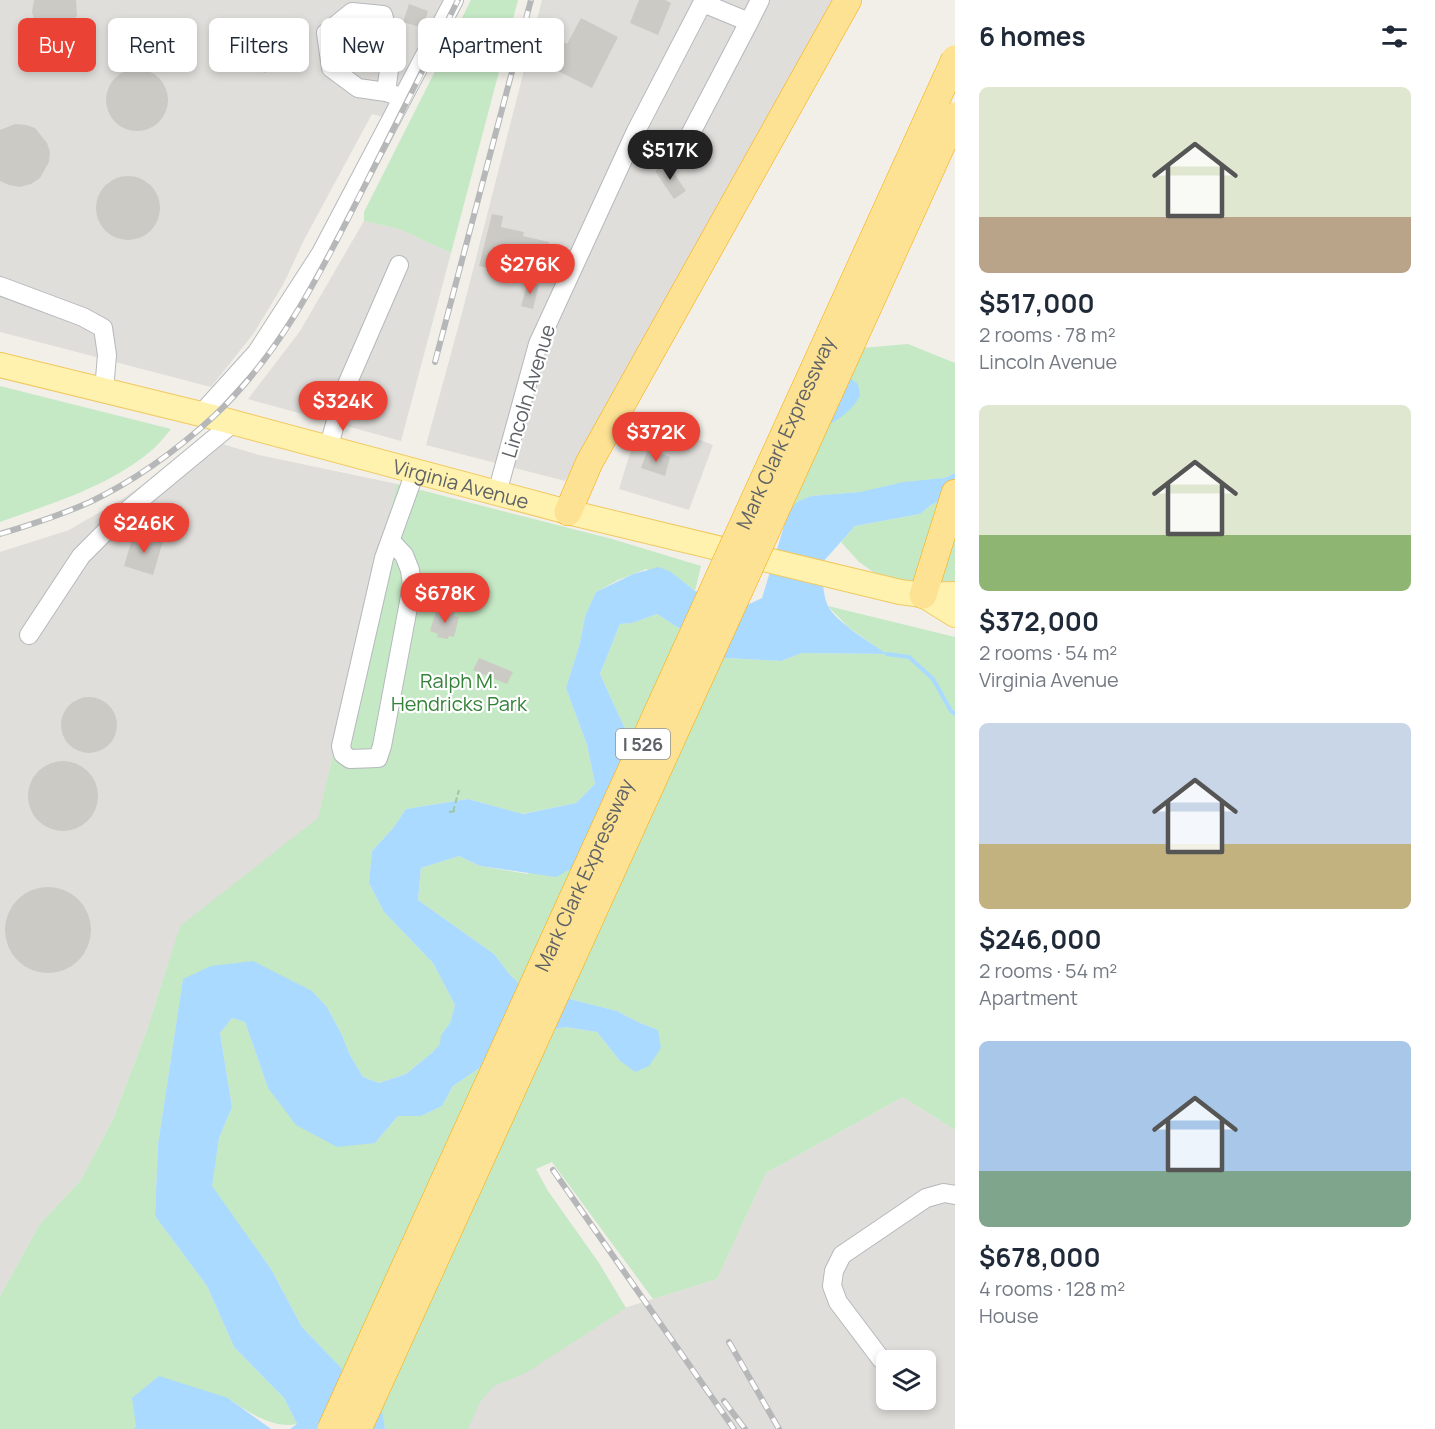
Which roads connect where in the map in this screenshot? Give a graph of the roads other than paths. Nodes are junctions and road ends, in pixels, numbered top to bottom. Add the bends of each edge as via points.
1 (454, 0) edge
2 (760, 0) edge
3 (848, 0) edge
4 (704, 1) edge
5 (385, 8) edge
6 (749, 22) junction
7 (955, 59) edge
8 (394, 95) junction
9 (955, 117) edge
10 (683, 148) dead end
11 (399, 265) dead end
12 (0, 286) edge
13 (0, 365) edge
14 (104, 390) junction
15 (201, 414) junction
16 (233, 423) junction
17 (328, 449) junction
18 (415, 472) junction
19 (497, 493) junction
20 (955, 493) edge
21 (568, 512) junction
22 (391, 540) junction
23 (911, 593) junction
24 (955, 594) edge
25 (955, 615) edge
26 (29, 635) dead end
27 (955, 1195) edge
28 (876, 1352) edge
29 (331, 1429) edge
30 (358, 1429) edge

1 - 8 street
2 - 6 street
3 - 21 highway via 589,463
4 - 6 street
4 - 19 street, Lincoln Avenue via 636,131 537,344
5 - 8 street
5 - 8 street via 352,12 326,33 331,68 358,88
6 - 10 street
7 - 29 highway, Mark Clark Expressway / I 526, bridge
8 - 15 street via 321,253 257,352
9 - 30 highway, Mark Clark Expressway / I 526, bridge
11 - 17 street via 345,389
12 - 14 street via 103,328 107,355
13 - 14 main road, Virginia Avenue
14 - 15 main road, Virginia Avenue
15 - 16 main road, Virginia Avenue
16 - 17 main road, Virginia Avenue
16 - 26 street via 123,514 81,556
17 - 18 main road, Virginia Avenue
18 - 19 main road, Virginia Avenue
18 - 22 street
19 - 21 main road, Virginia Avenue
20 - 23 highway via 935,555
21 - 23 main road, Virginia Avenue, bridge
22 - 22 street via 341,746 350,759 378,758 405,628 412,586 410,570
23 - 24 main road, Virginia Avenue
23 - 25 main road, Virginia Avenue
27 - 28 street via 944,1192 926,1198 842,1255 832,1286 838,1302

